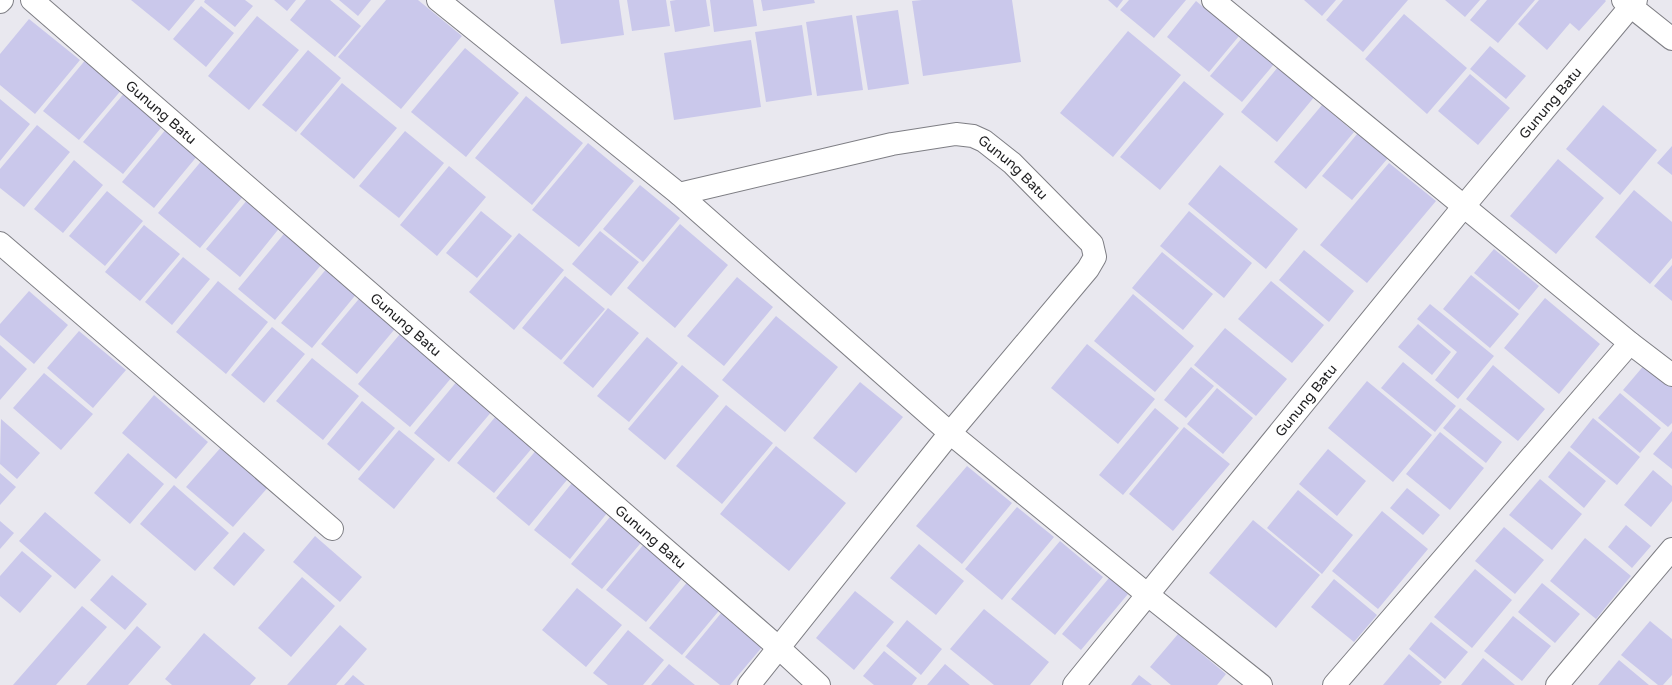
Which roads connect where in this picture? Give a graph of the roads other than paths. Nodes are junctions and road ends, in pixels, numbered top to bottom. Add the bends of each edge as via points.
1 (32, 0) edge
2 (438, 0) edge
3 (1213, 0) edge
4 (1630, 2) edge
5 (1672, 39) edge
6 (679, 194) junction
7 (1464, 206) junction
8 (0, 243) edge
9 (1630, 343) junction
10 (1672, 375) edge
11 (950, 433) junction
12 (332, 529) dead end
13 (1672, 549) edge
14 (1148, 595) junction
15 (779, 648) junction
16 (749, 685) edge
17 (820, 685) edge
18 (1074, 685) edge
19 (1261, 685) edge
20 (1334, 685) edge
21 (1557, 685) edge

1 - 15 street, Gunung Batu
2 - 6 street
3 - 7 street
4 - 5 street
4 - 7 street, Gunung Batu
6 - 11 street
6 - 11 street, Gunung Batu via 892,144 956,134 973,136 984,141 1012,163 1092,244 1095,257 1088,269
7 - 9 street
7 - 14 street, Gunung Batu
8 - 12 street
9 - 10 street
9 - 20 street
11 - 14 street
11 - 15 street, Gunung Batu
13 - 21 street
14 - 18 street, Gunung Batu
14 - 19 street
15 - 16 street, Gunung Batu
15 - 17 street, Gunung Batu

